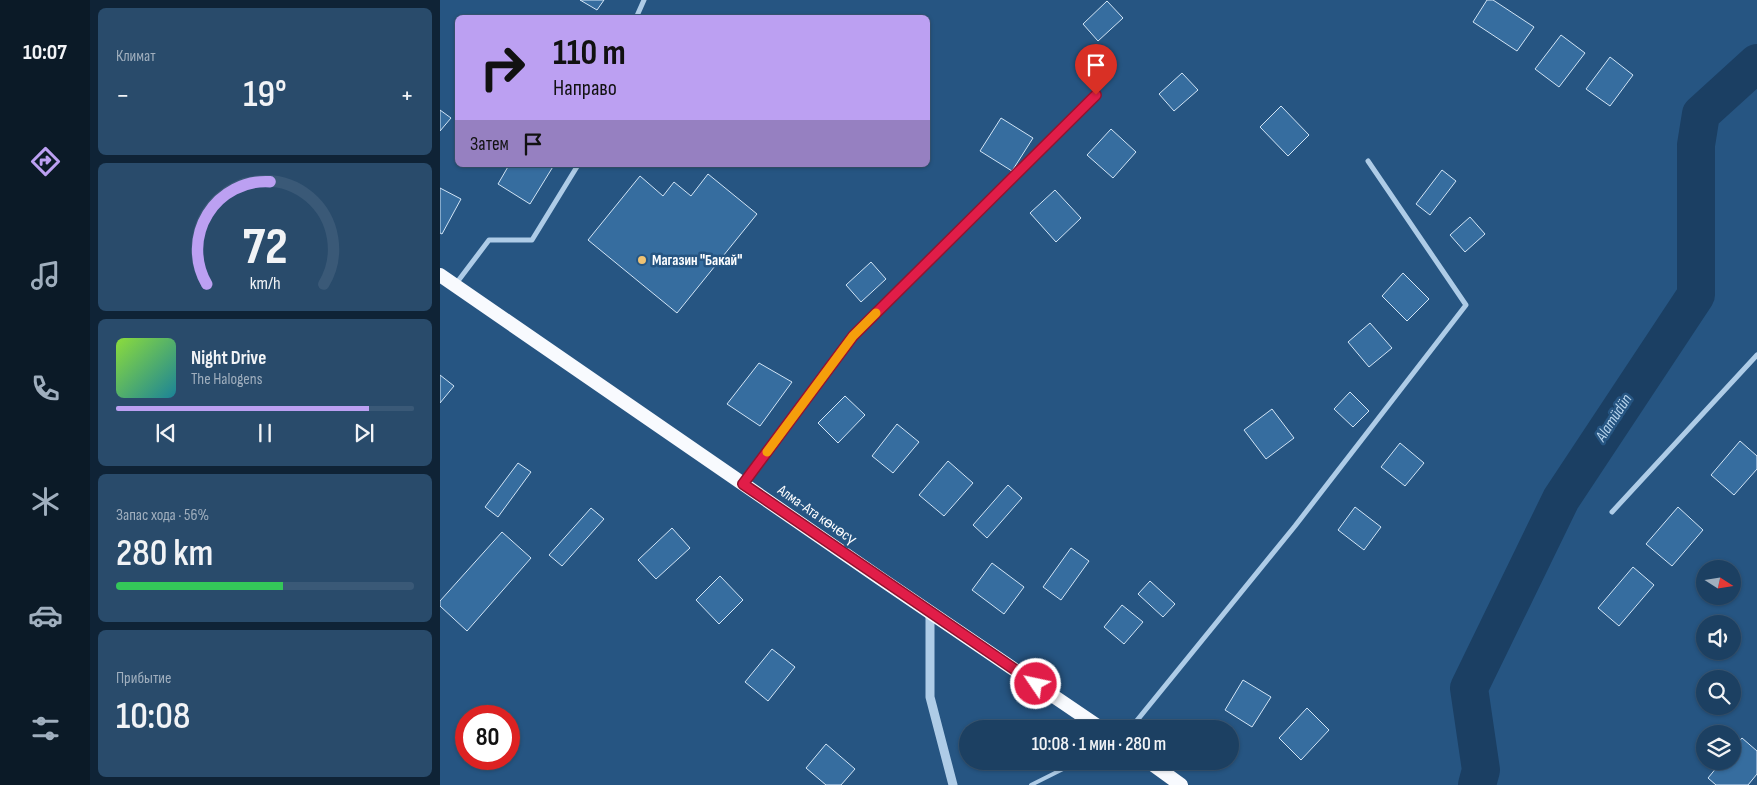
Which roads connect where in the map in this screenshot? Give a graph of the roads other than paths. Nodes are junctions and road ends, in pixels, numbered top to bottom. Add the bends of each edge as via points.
1 (644, 0) edge
2 (637, 15) edge
3 (1096, 95) dead end
4 (1368, 161) dead end
5 (577, 167) edge
6 (440, 275) edge
7 (455, 285) junction
8 (1757, 354) edge
9 (743, 484) junction
10 (1612, 512) dead end
11 (930, 612) junction
12 (1089, 720) edge
13 (1137, 720) edge
14 (1061, 770) edge
15 (1160, 770) edge
16 (952, 785) edge
17 (1031, 785) edge
18 (1181, 785) edge

1 - 2 street
3 - 9 street via 853,336
4 - 13 street via 1466,305 1295,526
5 - 7 street via 532,240 489,240
6 - 7 highway, Алма-Ата көчөсү
7 - 9 highway, Алма-Ата көчөсү
8 - 10 street
9 - 11 highway, Алма-Ата көчөсү
11 - 12 highway, Алма-Ата көчөсү
11 - 16 street via 930,697
14 - 17 lane
15 - 18 highway

